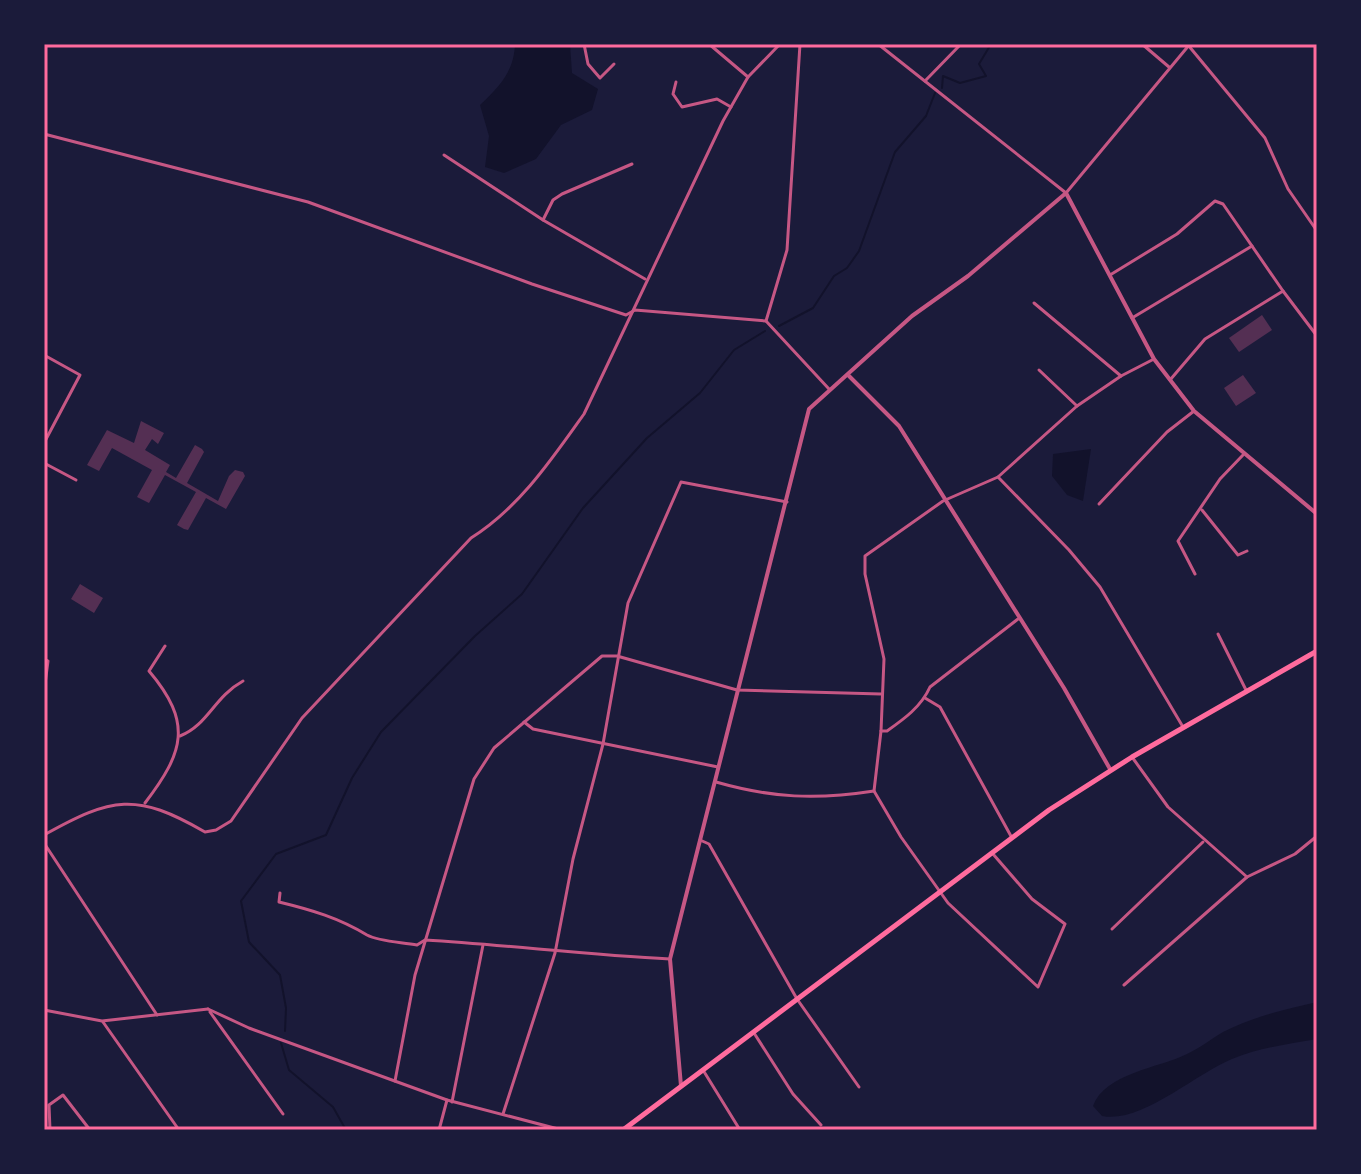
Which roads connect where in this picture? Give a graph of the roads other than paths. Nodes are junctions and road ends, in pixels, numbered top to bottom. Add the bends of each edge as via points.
1 (584, 44) edge
2 (709, 44) edge
3 (780, 44) edge
4 (800, 44) edge
5 (878, 44) edge
6 (961, 44) edge
7 (1142, 44) edge
8 (1189, 45) edge
9 (614, 64) dead end
10 (1169, 67) junction
11 (748, 77) junction
12 (925, 81) junction
13 (676, 82) dead end
14 (731, 107) junction
15 (44, 134) edge
16 (444, 155) dead end
17 (632, 164) dead end
18 (1066, 193) junction
19 (543, 220) junction
20 (1317, 231) edge
21 (1252, 246) junction
22 (1110, 276) junction
23 (645, 279) junction
24 (1283, 291) junction
25 (1034, 303) dead end
26 (635, 310) junction
27 (1132, 318) junction
28 (766, 321) junction
29 (1317, 336) edge
30 (44, 355) edge
31 (1154, 359) junction
32 (1039, 370) dead end
33 (849, 376) junction
34 (1121, 376) junction
35 (1170, 380) junction
36 (831, 391) junction
37 (1077, 406) junction
38 (1194, 411) junction
39 (44, 443) edge
40 (1243, 455) junction
41 (44, 463) edge
42 (998, 477) junction
43 (76, 480) dead end
44 (943, 501) junction
45 (787, 502) junction
46 (1099, 504) dead end
47 (1202, 510) junction
48 (1317, 514) edge
49 (1247, 551) dead end
50 (1195, 574) dead end
51 (1018, 619) junction
52 (1218, 634) dead end
53 (165, 646) dead end
54 (1317, 651) edge
55 (617, 656) junction
56 (44, 659) edge
57 (243, 681) dead end
58 (737, 690) junction
59 (1246, 690) junction
60 (44, 692) edge
61 (881, 694) junction
62 (925, 698) junction
63 (524, 722) junction
64 (1183, 727) junction
65 (881, 731) junction
66 (180, 736) junction
67 (603, 744) junction
68 (1132, 757) junction
69 (718, 767) junction
70 (1110, 769) junction
71 (714, 781) junction
72 (874, 791) junction
73 (145, 803) junction
74 (44, 835) edge
75 (1317, 836) edge
76 (1012, 838) junction
77 (700, 840) junction
78 (1203, 842) junction
79 (44, 843) edge
80 (992, 853) junction
81 (1247, 877) junction
82 (943, 892) junction
83 (280, 893) dead end
84 (1112, 929) dead end
85 (425, 940) junction
86 (484, 943) junction
87 (555, 953) junction
88 (670, 959) junction
89 (1124, 985) dead end
90 (797, 999) junction
91 (208, 1009) junction
92 (44, 1010) edge
93 (157, 1015) junction
94 (102, 1021) junction
95 (754, 1033) junction
96 (703, 1070) junction
97 (395, 1081) junction
98 (681, 1086) junction
99 (859, 1087) dead end
100 (450, 1101) junction
101 (283, 1114) dead end
102 (503, 1114) junction
103 (821, 1125) dead end
104 (50, 1130) edge
105 (90, 1130) edge
106 (179, 1130) edge
107 (439, 1130) edge
108 (562, 1130) edge
109 (623, 1130) edge
110 (740, 1130) edge

1 - 9 street via 588,64 600,78
2 - 11 street
3 - 11 street
4 - 28 street via 787,250
5 - 12 street
6 - 12 street
7 - 10 street
8 - 10 street
8 - 20 street via 1265,138 1288,189
10 - 18 street
11 - 14 street
12 - 18 street
13 - 14 street via 673,94 682,107 717,99
14 - 23 street
15 - 26 street via 308,202 532,284 626,315
16 - 19 street
17 - 19 street via 562,194
18 - 22 street
18 - 33 street via 912,316
19 - 23 street
21 - 22 street via 1223,204 1215,201 1177,234
21 - 24 street
21 - 27 street
22 - 27 street
23 - 26 street
24 - 29 street
24 - 35 street via 1205,339
25 - 34 street
26 - 28 street
26 - 73 street via 584,414 556,454 302,718 231,821 205,832
27 - 31 street
28 - 36 street
30 - 39 street via 80,375
31 - 34 street
31 - 35 street
32 - 37 street
33 - 36 street
33 - 44 street via 899,426
34 - 37 street
35 - 38 street
36 - 45 street via 809,409
37 - 42 street
38 - 40 street
38 - 46 street
40 - 47 street via 1220,479
40 - 48 street
41 - 43 street
42 - 44 street
42 - 64 street via 1100,587
44 - 51 street
44 - 61 street via 865,556 884,659
45 - 55 street via 681,482 628,603
45 - 58 street
47 - 49 street via 1238,555
47 - 50 street via 1178,541
51 - 62 street via 930,687
51 - 70 street
52 - 59 street
53 - 66 street via 149,671 175,705
54 - 59 main road
55 - 58 street
55 - 63 street via 602,656
55 - 67 street
56 - 60 street
57 - 66 street via 225,691 195,730
58 - 61 street
58 - 69 street
59 - 64 main road
61 - 65 street
62 - 65 street via 908,716
62 - 76 street via 940,707
63 - 67 street via 533,729
63 - 85 street via 494,748 474,779
64 - 68 main road
65 - 72 street
66 - 73 street via 164,777
67 - 69 street
67 - 87 street
68 - 70 main road
68 - 78 street via 1168,807
69 - 71 street
70 - 76 main road
71 - 72 street via 752,793 821,799
71 - 77 street
72 - 82 street
73 - 74 street via 84,812
75 - 81 street via 1295,854
76 - 80 main road
77 - 88 street
77 - 90 street via 709,844
78 - 81 street
78 - 84 street
79 - 93 street
80 - 82 main road
80 - 82 street via 1032,899 1065,924 1038,987 969,925
81 - 89 street
82 - 90 main road
83 - 85 street via 279,902 332,916 368,936 417,945
85 - 86 street
85 - 97 street
86 - 87 street
86 - 100 street
87 - 88 street
87 - 102 street
88 - 98 street
90 - 95 main road
90 - 99 street
91 - 93 street
91 - 97 street
91 - 101 street
92 - 94 street
93 - 94 street
94 - 106 street
95 - 96 main road
95 - 103 street via 793,1094
96 - 98 main road
96 - 110 street
97 - 100 street
98 - 109 main road
100 - 102 street
100 - 107 street
102 - 108 street
104 - 105 street via 49,1105 63,1095

